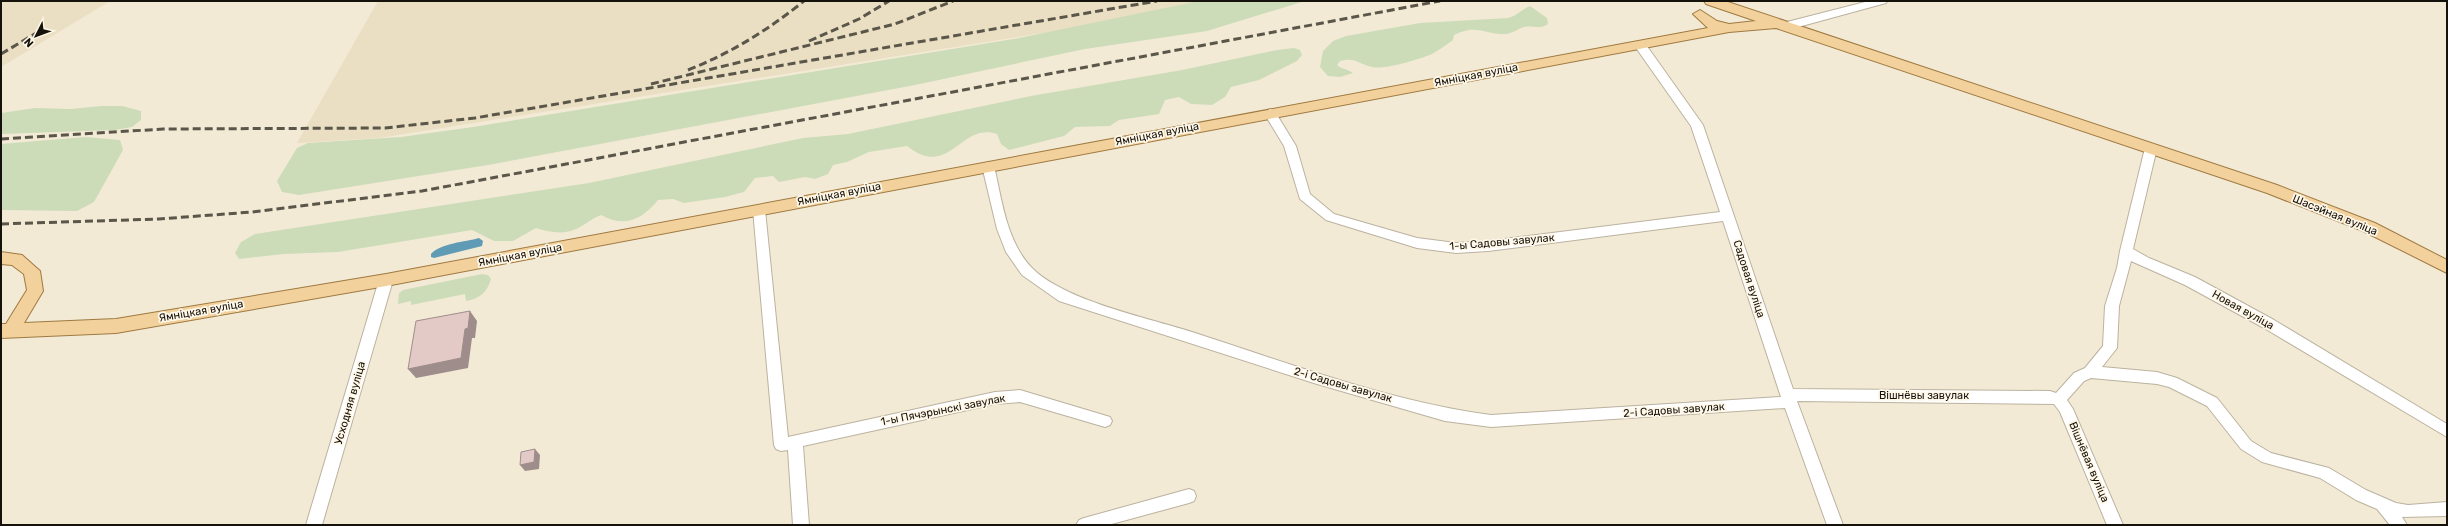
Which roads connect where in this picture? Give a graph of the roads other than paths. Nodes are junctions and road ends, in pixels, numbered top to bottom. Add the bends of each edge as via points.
1 (1882, 1) edge
2 (1702, 6) edge
3 (1728, 7) junction
4 (1782, 25) junction
5 (1729, 28) junction
6 (1674, 39) junction
7 (1640, 45) junction
8 (1270, 113) junction
9 (2151, 148) junction
10 (988, 166) junction
11 (759, 210) junction
12 (1729, 216) junction
13 (2126, 251) junction
14 (1, 258) edge
15 (2447, 267) edge
16 (386, 280) junction
17 (6, 330) edge
18 (2090, 372) junction
19 (1789, 399) junction
20 (2059, 400) junction
21 (1105, 421) dead end
22 (2447, 431) edge
23 (788, 444) junction
24 (1189, 496) dead end
25 (2383, 505) junction
26 (2447, 509) edge
27 (314, 525) edge
28 (801, 525) edge
29 (1084, 525) edge
30 (1835, 525) edge
31 (2115, 525) edge
32 (2399, 525) edge

1 - 4 street
2 - 3 main road, Шасэйная вуліца
2 - 5 main road via 1713,25
2 - 6 main road via 1691,30
3 - 4 main road, Шасэйная вуліца
3 - 5 main road via 1737,13 1740,20 1736,26
4 - 5 main road, Ямніцкая вуліца
4 - 9 main road, Шасэйная вуліца
5 - 6 main road, Ямніцкая вуліца
6 - 7 main road, Ямніцкая вуліца
7 - 8 main road, Ямніцкая вуліца
7 - 12 street, Садовая вуліца via 1697,125
8 - 10 main road, Ямніцкая вуліца
8 - 12 street, 1-ы Садовы завулак via 1290,146 1304,196 1312,204 1338,221 1417,243 1456,248 1488,246
9 - 13 street
9 - 15 main road, Шасэйная вуліца via 2342,215
10 - 11 main road, Ямніцкая вуліца
10 - 19 street, 2-і Садовы завулак via 1007,242 1027,271 1056,293 1082,305 1132,318 1445,416 1478,421 1521,421
11 - 16 main road, Ямніцкая вуліца
11 - 23 street
12 - 19 street, Садовая вуліца
13 - 18 street via 2124,268 2112,306 2110,348
13 - 22 street, Новая вуліца via 2144,262 2190,281 2269,324
14 - 17 main road via 16,259 32,271 35,291
16 - 17 main road, Ямніцкая вуліца via 116,326
16 - 27 street, Усходняя вуліца
18 - 20 street via 2079,377
18 - 25 street via 2157,378 2190,389 2218,409 2252,450 2276,461 2324,473
19 - 20 street, Вішнёвы завулак via 2034,395
19 - 30 street, Садовая вуліца
20 - 31 street, Вішнёвая вуліца via 2071,418
21 - 23 street, 1-ы Пячэрынскі завулак via 1020,396 995,398
23 - 28 street
24 - 29 street
25 - 26 street via 2408,512
25 - 32 street

